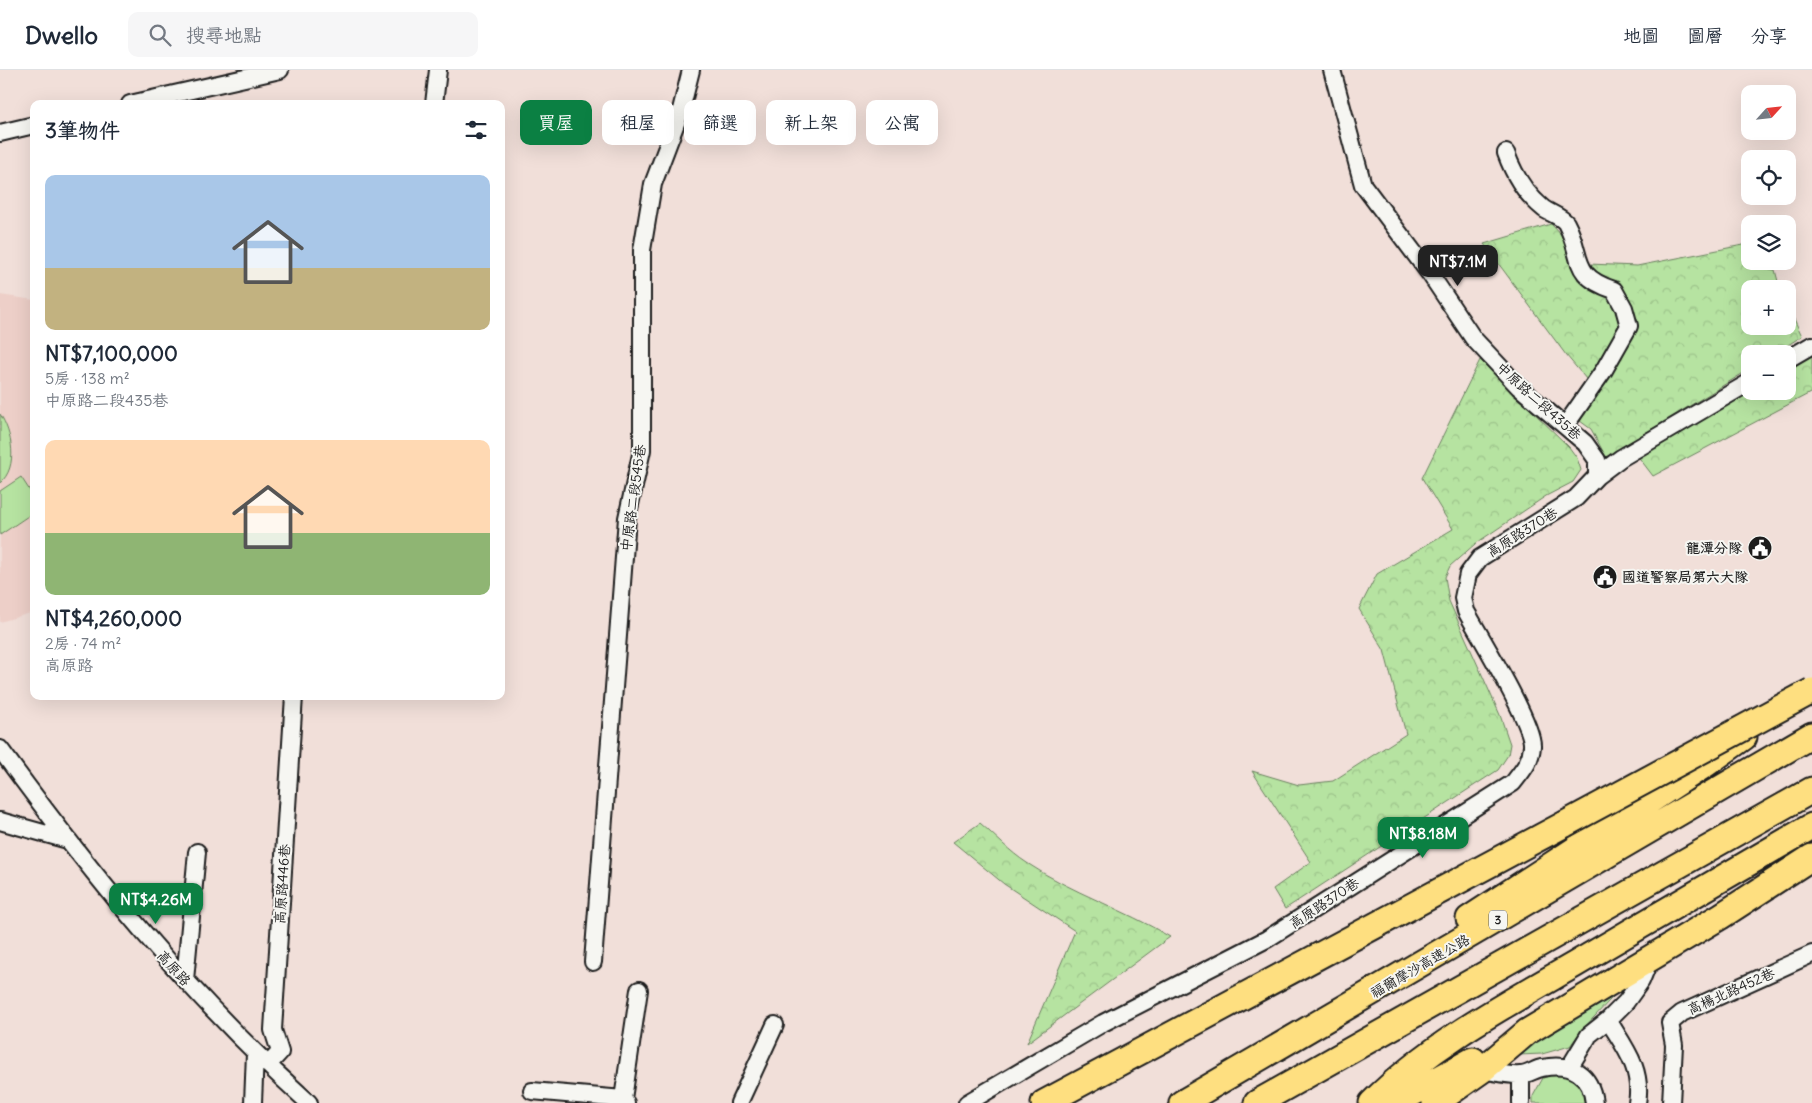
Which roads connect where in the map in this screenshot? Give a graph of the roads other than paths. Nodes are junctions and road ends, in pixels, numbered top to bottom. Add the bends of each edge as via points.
1 (280, 70) edge
2 (438, 70) edge
3 (691, 70) edge
4 (1332, 70) edge
5 (148, 100) edge
6 (434, 100) edge
7 (30, 126) edge
8 (0, 133) edge
9 (1506, 153) dead end
10 (1812, 345) edge
11 (1796, 355) edge
12 (1741, 387) edge
13 (1565, 426) junction
14 (1597, 476) junction
15 (1812, 686) edge
16 (1812, 692) edge
17 (294, 700) edge
18 (1812, 735) edge
19 (0, 749) edge
20 (1812, 790) edge
21 (0, 821) edge
22 (1812, 826) edge
23 (68, 840) junction
24 (198, 852) dead end
25 (1812, 857) edge
26 (1812, 954) edge
27 (1650, 959) junction
28 (593, 962) dead end
29 (185, 980) junction
30 (1392, 982) junction
31 (639, 990) dead end
32 (1555, 1015) junction
33 (1608, 1020) junction
34 (775, 1025) dead end
35 (255, 1053) junction
36 (268, 1065) junction
37 (1569, 1068) junction
38 (1482, 1070) junction
39 (1521, 1076) junction
40 (532, 1091) dead end
41 (625, 1101) edge
42 (253, 1103) edge
43 (309, 1103) edge
44 (739, 1103) edge
45 (968, 1103) edge
46 (1044, 1103) edge
47 (1182, 1103) edge
48 (1257, 1103) edge
49 (1372, 1103) edge
50 (1394, 1103) edge
51 (1435, 1103) edge
52 (1521, 1103) edge
53 (1594, 1103) edge
54 (1637, 1103) edge
55 (1671, 1103) edge

1 - 5 street
2 - 6 street
3 - 28 street, 中原路二段545巷 via 681,110 653,184 642,250 642,450 627,518
4 - 13 street, 中原路二段435巷 via 1363,185 1473,338 1519,387
7 - 8 street
9 - 13 street via 1512,171 1526,192 1565,222 1582,269 1595,284 1614,290 1629,326 1604,370
10 - 11 street
12 - 14 street, 高原路370巷 via 1621,458
13 - 14 street, 中原路二段435巷 via 1585,443 1596,460
14 - 45 street, 高原路370巷 via 1576,498 1480,558 1468,574 1463,598 1466,611 1525,719 1532,744 1529,762 1513,782 1267,939 1103,1023
15 - 30 highway via 1706,764 1460,925
16 - 46 highway, bridge
17 - 36 street, 高原路446巷 via 273,1030 280,1052
18 - 30 highway, 福爾摩沙高速公路 / 3
19 - 23 street, 高原路
20 - 48 highway
21 - 23 street
22 - 49 highway via 1432,1050
23 - 29 street, 高原路
24 - 29 street
25 - 27 highway
26 - 55 street, 高楊北路452巷 via 1682,1013 1670,1023 1674,1045
27 - 32 highway
27 - 33 street via 1641,981
29 - 35 street, 高原路
30 - 47 highway, 福爾摩沙高速公路 / 3
31 - 41 street
32 - 38 highway via 1527,1032
32 - 50 highway via 1513,1032 1468,1064
33 - 37 street via 1589,1035
33 - 54 street via 1632,1061 1639,1082
34 - 44 street
35 - 36 street, 高原路
35 - 42 street
36 - 43 street, 高原路
37 - 39 street via 1543,1068
37 - 53 street via 1582,1074 1592,1088
38 - 39 street
38 - 51 highway
39 - 52 street
40 - 41 street

